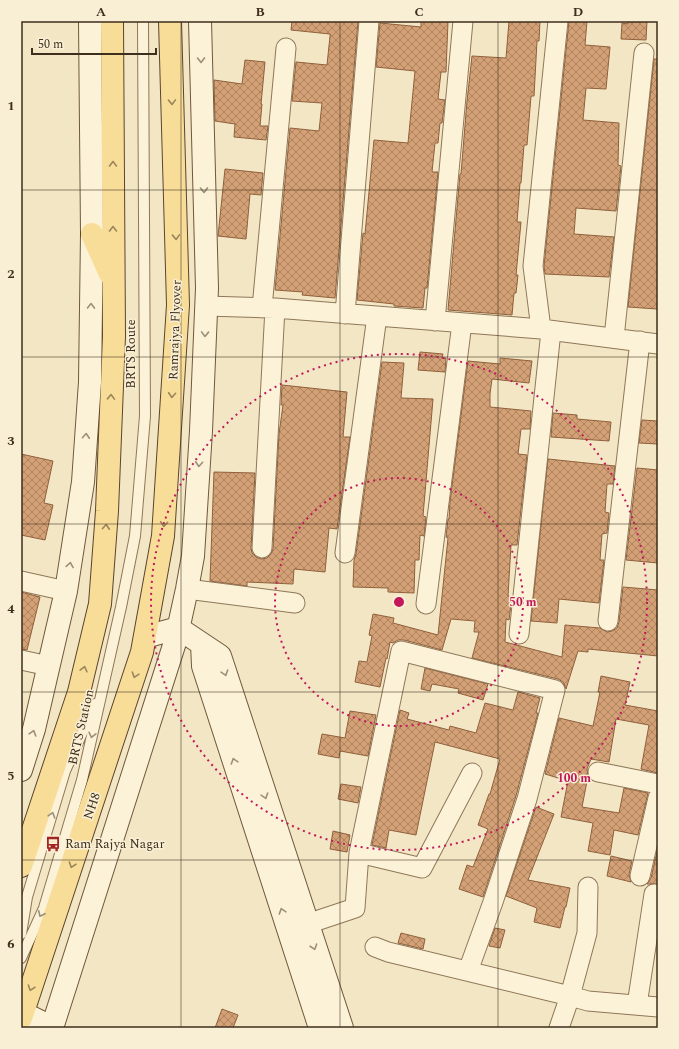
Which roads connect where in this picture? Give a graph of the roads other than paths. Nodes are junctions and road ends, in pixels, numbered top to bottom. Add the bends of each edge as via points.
1 (90, 21) edge
2 (112, 21) edge
3 (143, 21) edge
4 (170, 21) edge
5 (200, 21) edge
6 (369, 21) edge
7 (463, 21) edge
8 (558, 21) edge
9 (286, 48) dead end
10 (644, 53) dead end
11 (92, 234) junction
12 (113, 282) junction
13 (206, 306) junction
14 (268, 308) junction
15 (345, 314) junction
16 (377, 316) junction
17 (435, 321) junction
18 (462, 323) junction
19 (546, 330) junction
20 (614, 338) junction
21 (649, 342) edge
22 (262, 548) dead end
23 (345, 553) dead end
24 (21, 581) edge
25 (188, 587) junction
26 (66, 591) junction
27 (295, 603) dead end
28 (426, 604) dead end
29 (608, 621) dead end
30 (178, 628) junction
31 (518, 634) dead end
32 (145, 637) junction
33 (202, 644) junction
34 (21, 660) edge
35 (49, 666) junction
36 (104, 684) junction
37 (21, 770) edge
38 (598, 772) dead end
39 (472, 773) dead end
40 (658, 784) edge
41 (658, 798) edge
42 (359, 853) junction
43 (21, 866) edge
44 (640, 876) dead end
45 (588, 887) dead end
46 (658, 895) edge
47 (306, 924) junction
48 (21, 934) edge
49 (375, 947) dead end
50 (21, 958) edge
51 (468, 971) junction
52 (570, 996) junction
53 (637, 1005) junction
54 (658, 1007) edge
55 (22, 1015) edge
56 (52, 1028) edge
57 (320, 1028) edge
58 (342, 1028) edge
59 (559, 1028) edge

1 - 11 street
12 -> 2 main road
3 - 36 lane, BRTS Route via 145,416 135,536
4 -> 32 main road, Ramrajya Flyover via 178,306 163,536
5 -> 13 street
6 - 15 street
7 - 17 street
8 - 19 street via 533,266
9 - 14 street
10 - 20 street
11 - 12 main road
26 -> 11 street via 83,482 90,382
43 -> 12 main road via 78,692 100,604 107,511 114,336
13 - 14 street
13 -> 25 street via 193,556
14 - 15 street
14 - 22 street
15 - 16 street
16 - 17 street
16 - 23 street
17 - 18 street
18 - 19 street
18 - 28 street
19 - 20 street
19 - 31 street
20 - 21 street
21 - 29 street
24 - 26 street
25 - 27 street
25 - 30 street
26 - 35 street
30 - 32 street
30 - 33 street
30 - 56 street
32 -> 55 main road, NH8
33 -> 47 street via 220,656
57 -> 33 street via 203,666
34 - 35 street
37 -> 35 street
48 -> 36 lane, BRTS Station via 27,898 65,771
36 -> 50 lane, BRTS Station via 82,780 44,908
38 - 40 street
39 - 42 street via 422,868
41 - 44 street
42 - 47 street via 355,908
42 - 51 street via 401,651 555,690 527,799
45 - 52 street via 587,933
46 - 53 street via 654,894
47 -> 58 street
49 - 51 street
51 - 52 street
52 - 53 street via 588,1001
52 - 59 street
53 - 54 street
55 - 56 street

